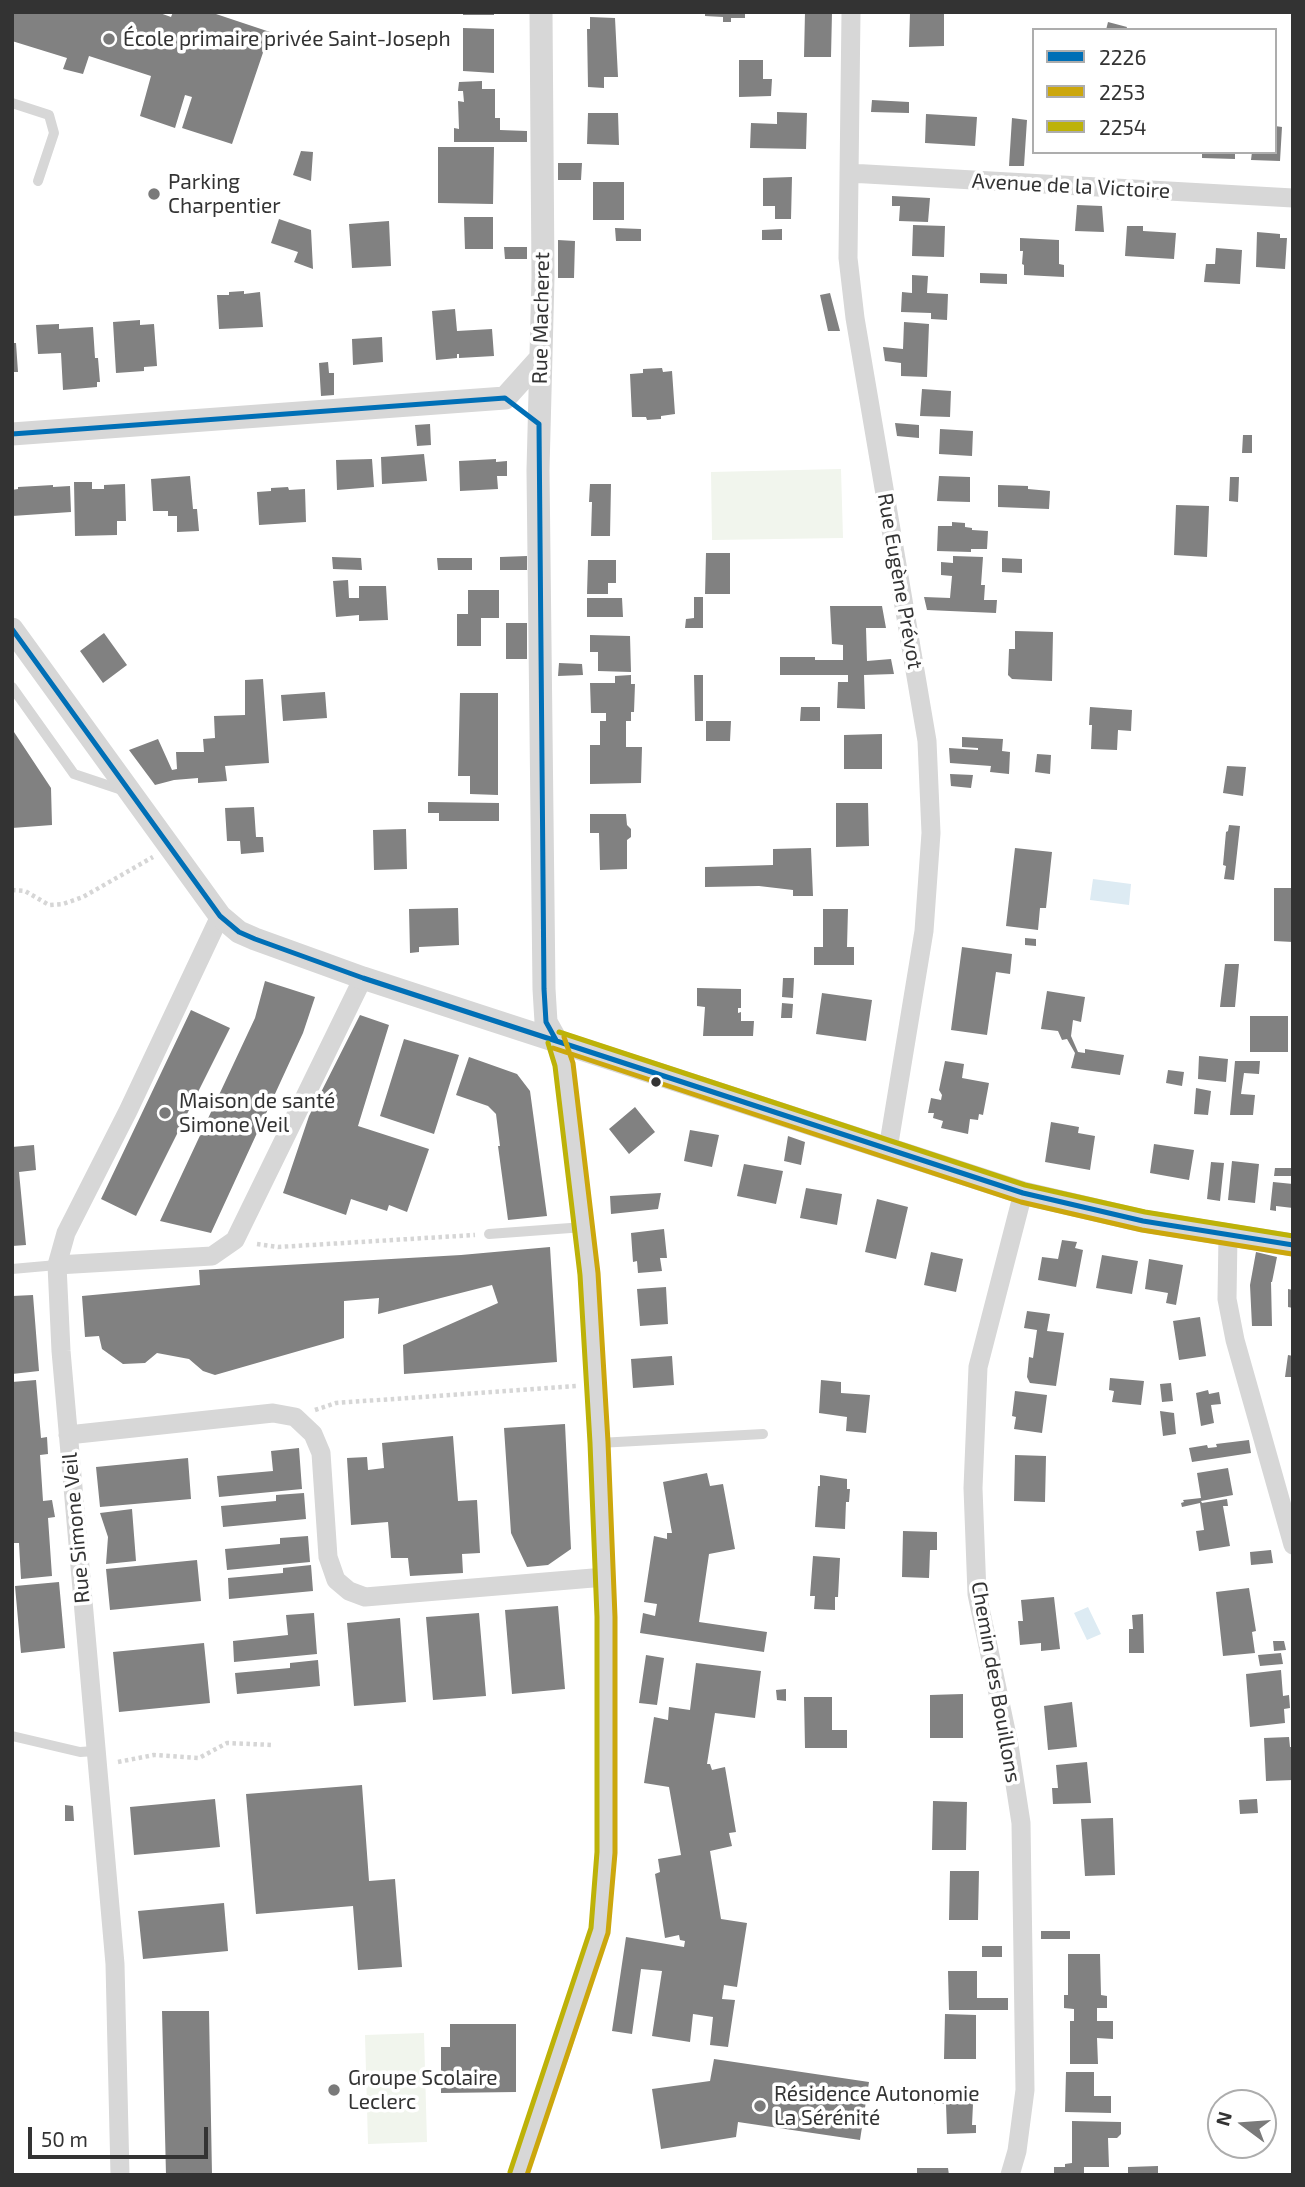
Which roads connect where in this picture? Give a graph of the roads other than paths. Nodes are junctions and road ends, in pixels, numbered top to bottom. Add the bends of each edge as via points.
1 (541, 12) edge
2 (851, 12) edge
3 (12, 103) edge
4 (849, 173) junction
5 (38, 181) dead end
6 (1293, 198) edge
7 (540, 359) junction
8 (505, 398) junction
9 (539, 424) junction
10 (12, 434) edge
11 (12, 629) edge
12 (12, 687) edge
13 (133, 794) junction
14 (220, 916) junction
15 (363, 978) junction
16 (556, 1040) junction
17 (888, 1149) junction
18 (1023, 1193) junction
19 (584, 1227) junction
20 (489, 1234) road end
21 (1228, 1235) junction
22 (1293, 1245) edge
23 (57, 1265) junction
24 (12, 1269) edge
25 (763, 1434) dead end
26 (68, 1435) junction
27 (599, 1443) junction
28 (1293, 1545) edge
29 (604, 1577) junction
30 (12, 1736) edge
31 (96, 1759) junction
32 (120, 2175) edge
33 (518, 2175) edge
34 (1010, 2175) edge

1 - 7 street, Rue Macheret
2 - 4 street, Rue Eugène Prévot
3 - 5 lane via 49,115 54,133
4 - 6 street, Avenue de la Victoire
4 - 17 street, Rue Eugène Prévot via 848,258 855,318 928,741 931,833 924,931
7 - 8 street
7 - 9 street, Rue Macheret
8 - 9 street
8 - 10 street
9 - 16 street, Rue Macheret via 544,989 546,1022
11 - 13 street
12 - 13 lane via 74,774
13 - 14 street
14 - 15 street via 255,939
14 - 23 street, Rue Simone Veil via 66,1233
15 - 16 street
15 - 23 street via 235,1240 212,1256
16 - 17 street
16 - 19 street via 565,1063
17 - 18 street
18 - 21 street
18 - 34 street, Chemin des Bouillons via 978,1367 973,1488 976,1594 1021,1823 1025,2090
19 - 20 lane
19 - 27 street
21 - 22 street
21 - 28 street via 1227,1299 1235,1340
23 - 24 lane
23 - 26 street, Rue Simone Veil
25 - 27 lane
26 - 29 street via 273,1413 295,1417 313,1434 321,1453 328,1557 336,1580 365,1597
26 - 31 street, Rue Simone Veil
27 - 29 street
29 - 33 street via 606,1852 600,1930
30 - 31 lane
31 - 32 street, Rue Simone Veil via 117,1988

